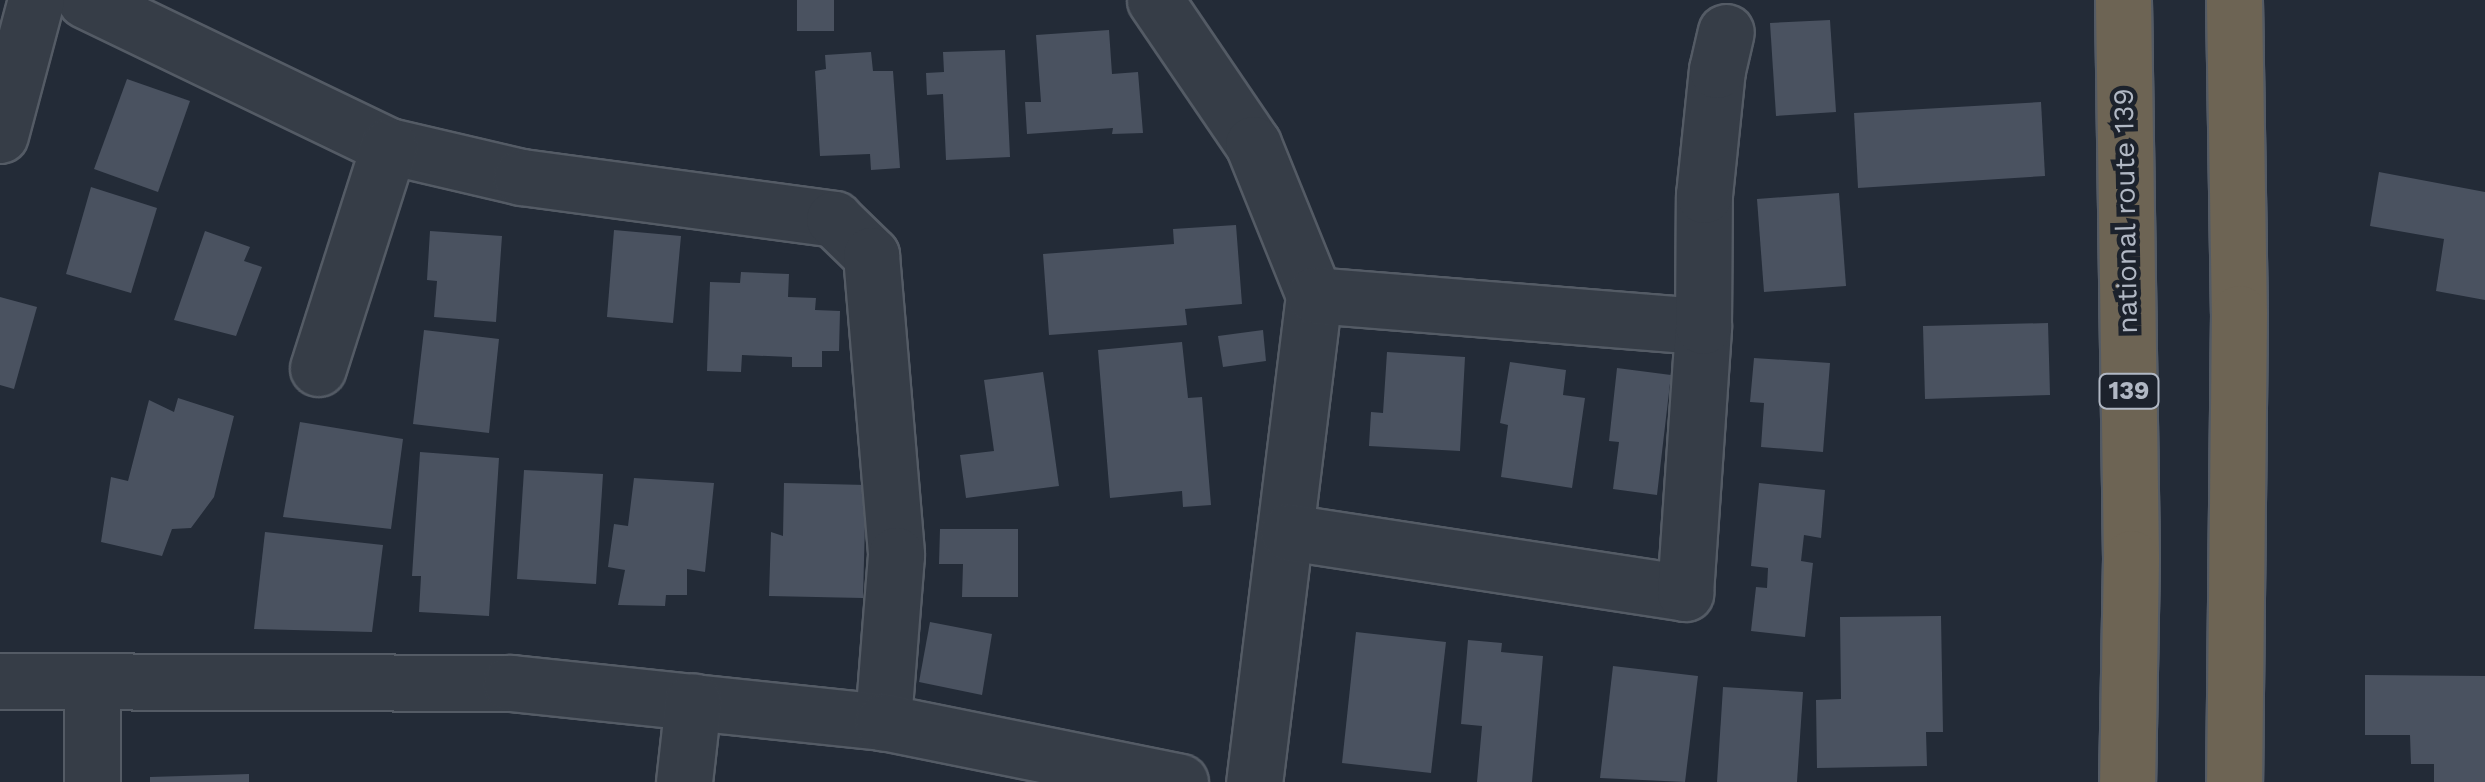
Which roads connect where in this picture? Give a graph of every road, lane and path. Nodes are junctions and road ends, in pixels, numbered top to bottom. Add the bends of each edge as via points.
1 (36, 0) edge
2 (86, 0) edge
3 (1155, 0) edge
4 (2124, 0) edge
5 (2234, 0) edge
6 (1726, 32) dead end
7 (0, 135) edge
8 (389, 146) junction
9 (1314, 295) junction
10 (1703, 326) junction
11 (318, 368) dead end
12 (1288, 532) junction
13 (0, 680) edge
14 (92, 682) junction
15 (693, 702) junction
16 (884, 722) junction
17 (1172, 781) edge
18 (92, 782) edge
19 (684, 782) edge
20 (1254, 782) edge
21 (2127, 782) edge
22 (2234, 782) edge

1 - 7 street
2 - 8 street
3 - 9 street via 1253,144
4 - 21 highway, national route 139 / 139
5 - 22 highway via 2240,313
6 - 10 street via 1704,195
8 - 11 street
8 - 16 street via 521,177 834,219 871,256 896,555
9 - 10 street
9 - 12 street
10 - 12 street via 1684,593
12 - 20 street
13 - 14 street
14 - 15 street via 511,683
14 - 18 street
15 - 16 street
15 - 19 street
16 - 17 street

